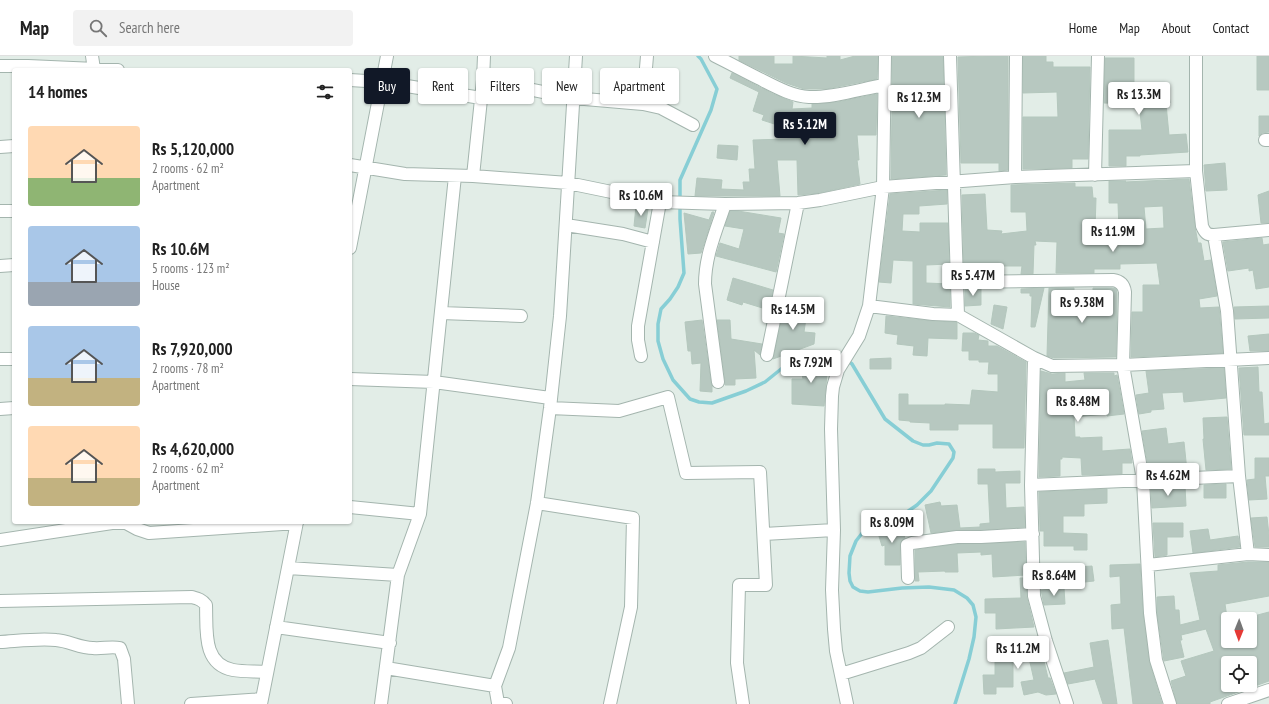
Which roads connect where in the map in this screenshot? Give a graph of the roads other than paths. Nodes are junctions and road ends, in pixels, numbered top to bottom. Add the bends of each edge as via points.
1 (92, 56) edge
2 (387, 56) edge
3 (484, 56) edge
4 (576, 56) edge
5 (647, 56) edge
6 (715, 56) edge
7 (885, 56) edge
8 (950, 56) edge
9 (1016, 56) edge
10 (1098, 56) edge
11 (1196, 56) edge
12 (28, 61) edge
13 (0, 66) edge
14 (86, 68) edge
15 (94, 68) edge
16 (385, 68) edge
17 (484, 68) edge
18 (575, 68) edge
19 (646, 68) edge
20 (352, 80) edge
21 (364, 81) edge
22 (884, 85) junction
23 (410, 87) edge
24 (476, 97) edge
25 (378, 104) edge
26 (480, 104) edge
27 (573, 104) edge
28 (643, 104) edge
29 (693, 125) dead end
30 (12, 146) edge
31 (0, 147) edge
32 (352, 165) edge
33 (365, 168) junction
34 (1196, 170) junction
35 (1095, 175) junction
36 (455, 176) junction
37 (472, 176) junction
38 (1016, 177) junction
39 (954, 182) junction
40 (568, 183) junction
41 (884, 187) junction
42 (665, 202) junction
43 (798, 203) junction
44 (725, 204) junction
45 (0, 211) edge
46 (12, 211) edge
47 (566, 225) junction
48 (1269, 230) edge
49 (352, 234) edge
50 (1214, 235) junction
51 (652, 242) junction
52 (12, 265) edge
53 (0, 266) edge
54 (958, 282) junction
55 (869, 306) junction
56 (441, 313) junction
57 (958, 315) junction
58 (521, 316) dead end
59 (767, 355) dead end
60 (641, 356) dead end
61 (1034, 358) junction
62 (1269, 358) edge
63 (0, 359) edge
64 (12, 359) edge
65 (1231, 359) junction
66 (1123, 365) junction
67 (352, 379) edge
68 (434, 382) junction
69 (718, 382) dead end
70 (550, 403) junction
71 (0, 409) edge
72 (12, 409) edge
73 (1239, 476) junction
74 (1143, 480) junction
75 (1031, 485) junction
76 (537, 503) junction
77 (352, 507) edge
78 (420, 514) junction
79 (105, 524) edge
80 (128, 524) edge
81 (270, 524) edge
82 (297, 524) edge
83 (834, 530) junction
84 (764, 534) junction
85 (1033, 534) junction
86 (0, 540) edge
87 (1248, 554) junction
88 (1269, 555) edge
89 (1148, 565) junction
90 (288, 568) junction
91 (398, 575) junction
92 (908, 578) dead end
93 (0, 601) edge
94 (276, 627) junction
95 (948, 627) dead end
96 (0, 642) edge
97 (390, 644) junction
98 (386, 668) junction
99 (267, 672) junction
100 (841, 674) junction
101 (495, 686) junction
102 (1269, 690) edge
103 (261, 701) edge
104 (128, 704) edge
105 (191, 704) edge
106 (381, 704) edge
107 (500, 704) edge
108 (610, 704) edge
109 (743, 704) edge
110 (847, 704) edge
111 (1067, 704) edge
112 (1170, 704) edge
113 (1228, 704) edge

1 - 15 street
2 - 16 street
3 - 17 street
4 - 18 street
5 - 19 street
6 - 22 street via 797,96 827,96
7 - 22 street
8 - 39 street
9 - 38 street
10 - 35 street
11 - 34 street
12 - 13 street
12 - 14 street
20 - 21 street
22 - 41 street
23 - 24 street
25 - 33 street
26 - 37 street
27 - 40 street
28 - 29 street via 661,108
30 - 31 street
32 - 33 street
33 - 36 street via 405,174
33 - 49 street
34 - 35 street
34 - 50 street via 1202,226 1206,233
35 - 38 street
36 - 37 street
36 - 56 street
37 - 40 street
38 - 39 street
39 - 41 street
39 - 54 street
40 - 42 street
40 - 47 street
41 - 43 street
41 - 55 street
42 - 44 street
42 - 51 street
43 - 44 street
43 - 59 street
44 - 69 street via 705,274
45 - 46 street
47 - 51 street via 623,234
47 - 70 street via 560,316
48 - 50 street
50 - 65 street via 1227,311
51 - 60 street via 638,326
52 - 53 street
54 - 57 street
54 - 66 street via 1118,282 1125,292
55 - 57 street
55 - 83 street via 859,336 838,370 833,387 831,430
56 - 58 street
56 - 68 street
57 - 61 street
61 - 66 street via 1052,366
61 - 75 street
62 - 65 street
63 - 64 street
65 - 66 street
65 - 73 street
66 - 74 street
67 - 68 street
68 - 70 street
68 - 78 street
70 - 76 street
70 - 84 street via 619,411 668,397 686,473 760,472
71 - 72 street
73 - 74 street
73 - 87 street
74 - 75 street
74 - 89 street
75 - 85 street
76 - 101 street via 509,648
76 - 108 street via 633,518 631,607
77 - 78 street
78 - 91 street
79 - 86 street
80 - 81 street via 149,533
82 - 90 street
83 - 84 street
83 - 100 street via 832,590 836,651
84 - 109 street via 766,585 739,585 737,664
85 - 92 street via 957,537 912,543 907,546
85 - 111 street via 1034,596
87 - 88 street
87 - 89 street
89 - 112 street via 1150,613 1156,660
90 - 91 street
90 - 94 street
91 - 97 street
93 - 99 street via 198,598 206,606 209,650 213,659 232,670
94 - 97 street
94 - 99 street
95 - 100 street via 921,648
96 - 104 street via 54,640 88,648 120,648 124,659
97 - 98 street
98 - 101 street
98 - 106 street
99 - 103 street
100 - 110 street
101 - 107 street
102 - 113 street
103 - 105 street

